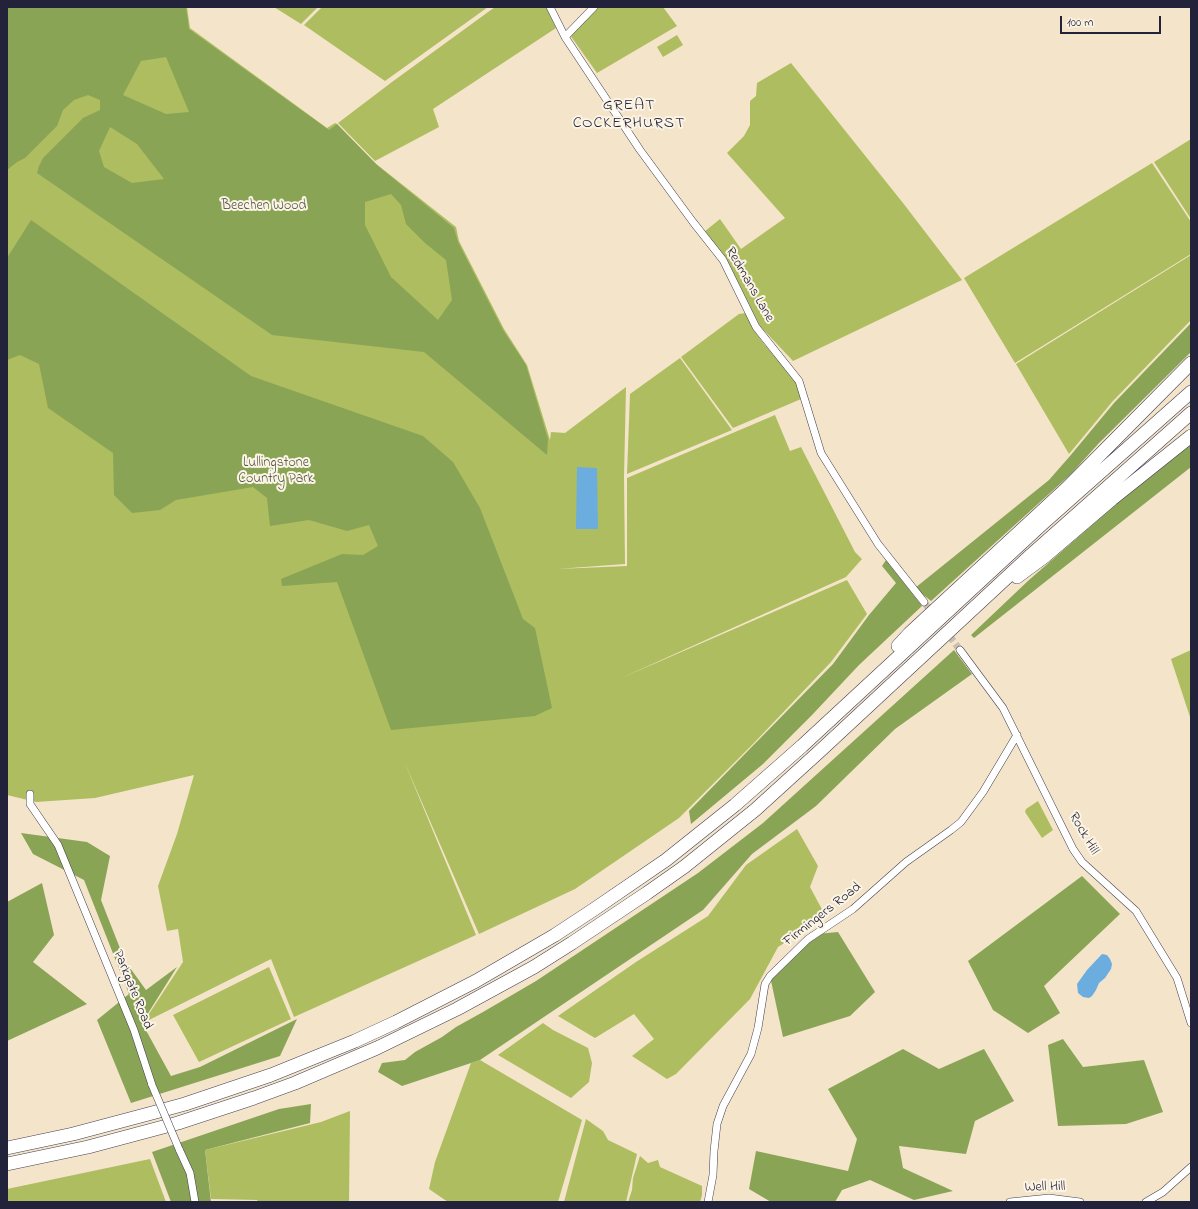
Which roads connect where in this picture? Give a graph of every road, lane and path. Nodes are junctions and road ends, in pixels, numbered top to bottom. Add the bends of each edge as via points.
1 (550, 7) edge
2 (594, 7) edge
3 (564, 37) junction
4 (1191, 363) edge
5 (1191, 392) edge
6 (1191, 413) edge
7 (1191, 436) edge
8 (924, 602) tunnel mouth
9 (978, 603) junction
10 (960, 650) tunnel mouth
11 (880, 673) junction
12 (1017, 735) junction
13 (30, 794) dead end
14 (1191, 1023) edge
15 (7, 1148) edge
16 (7, 1164) edge
17 (1191, 1167) edge
18 (196, 1202) edge
19 (708, 1202) edge
20 (1010, 1202) edge
21 (1080, 1202) edge
22 (1146, 1202) edge

1 - 3 street, Redmans Lane
2 - 3 street
3 - 8 street, Redmans Lane via 640,150 723,260 756,327 799,381 821,453 878,544
4 - 11 highway via 1067,488 910,633
5 - 11 highway via 1047,519
6 - 9 highway
7 - 9 highway via 1044,557
9 - 16 highway via 755,810 684,867 534,967 417,1029 288,1085 148,1132
10 - 12 street, Rock Hill via 1003,708
11 - 15 highway via 769,776 672,855 593,910 476,981 375,1031 270,1075 131,1119
12 - 14 street, Rock Hill via 1073,849 1082,862 1136,912 1177,978
12 - 19 street, Firmingers Road via 983,792 961,822 906,862 853,909 808,939 770,976 765,984 751,1054 726,1099 717,1124
13 - 18 street, Parkgate Road, bridge via 30,804 58,845 134,1030 152,1085 190,1173
17 - 22 street via 1163,1192
20 - 21 street, Well Hill via 1049,1198

